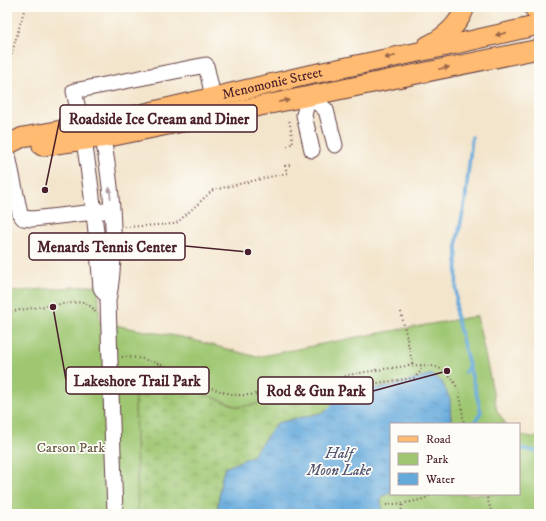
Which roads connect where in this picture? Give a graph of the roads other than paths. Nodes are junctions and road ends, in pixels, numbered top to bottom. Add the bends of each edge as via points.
1 (465, 7) edge
2 (533, 7) edge
3 (539, 14) edge
4 (539, 25) edge
5 (539, 49) edge
6 (416, 51) junction
7 (304, 76) junction
8 (309, 96) junction
9 (212, 97) junction
10 (93, 132) junction
11 (335, 145) dead end
12 (7, 146) edge
13 (312, 150) dead end
14 (7, 151) edge
15 (112, 210) junction
16 (94, 212) junction
17 (108, 301) junction
18 (115, 514) edge

1 - 6 main road via 449,32 433,44
2 - 3 main road
4 -> 6 main road, Menomonie Street
8 -> 5 main road, Menomonie Street
6 -> 7 main road, Menomonie Street
7 - 8 street
7 - 9 main road, Menomonie Street
10 -> 8 main road, Menomonie Street via 192,121
8 - 11 street via 326,110
8 - 13 street via 304,115
9 - 10 main road, Menomonie Street
9 - 10 street via 206,65 74,90
10 - 12 main road, Menomonie Street via 23,137
15 -> 10 street
10 - 16 street
14 - 16 street via 23,218
15 - 16 street
15 - 17 street via 113,249
16 - 17 street via 102,288
17 - 18 street

